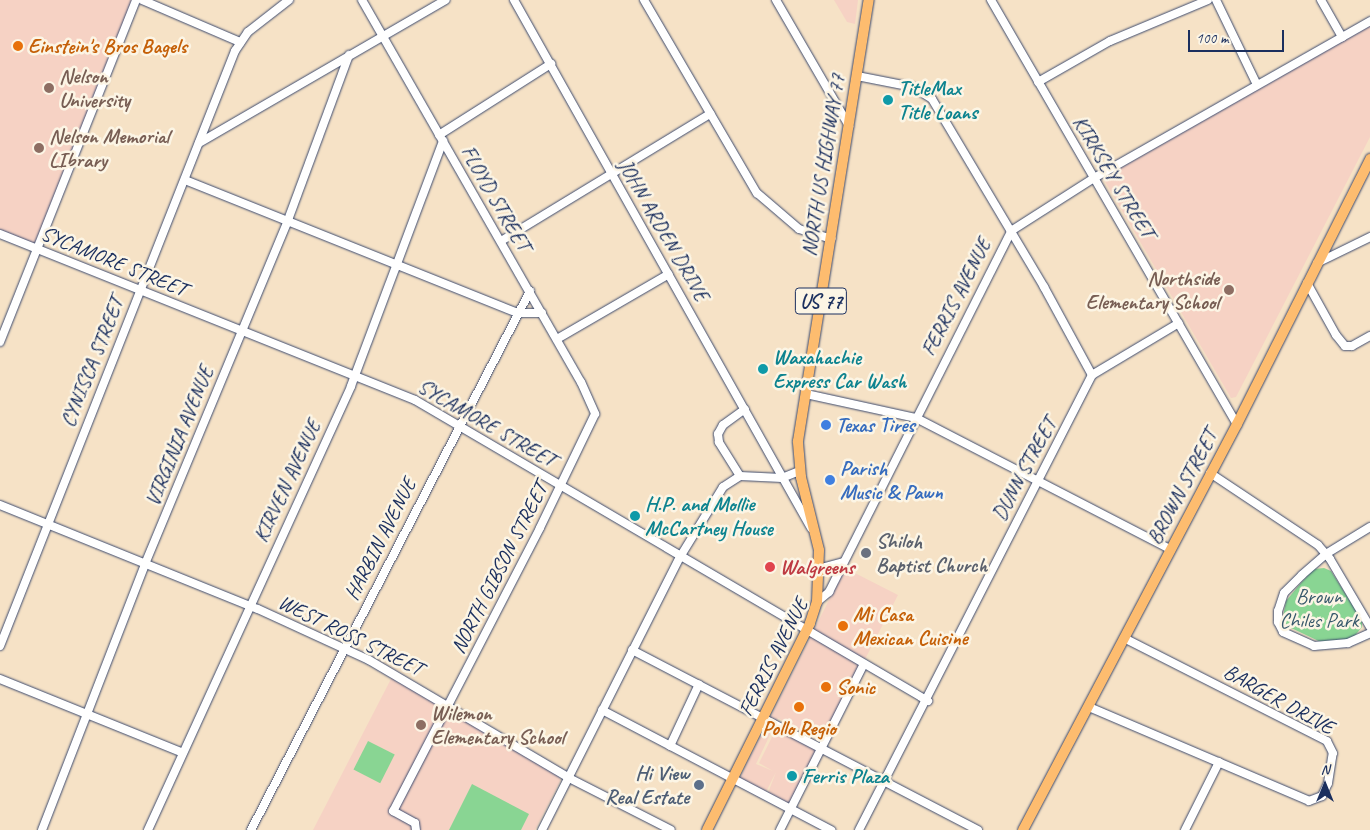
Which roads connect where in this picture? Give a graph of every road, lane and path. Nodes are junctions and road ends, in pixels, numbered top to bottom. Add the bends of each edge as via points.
1 (136, 0) edge
2 (142, 0) edge
3 (289, 0) edge
4 (362, 0) edge
5 (446, 0) edge
6 (514, 0) edge
7 (644, 0) edge
8 (776, 0) edge
9 (869, 0) edge
10 (1001, 0) edge
11 (1208, 0) edge
12 (1216, 0) edge
13 (1321, 0) edge
14 (992, 2) edge
15 (1370, 21) edge
16 (383, 36) junction
17 (1342, 37) junction
18 (240, 42) junction
19 (350, 55) junction
20 (551, 64) junction
21 (857, 76) junction
22 (1038, 82) junction
23 (1257, 85) junction
24 (710, 114) junction
25 (849, 126) junction
26 (441, 138) junction
27 (199, 143) junction
28 (1370, 159) edge
29 (612, 174) junction
30 (1094, 178) junction
31 (185, 180) junction
32 (288, 220) junction
33 (1011, 231) junction
34 (0, 234) edge
35 (1370, 237) edge
36 (831, 239) junction
37 (501, 241) junction
38 (37, 249) junction
39 (397, 264) junction
40 (1317, 264) junction
41 (669, 274) junction
42 (1308, 283) junction
43 (140, 291) junction
44 (530, 291) junction
45 (518, 313) junction
46 (542, 313) junction
47 (1179, 324) junction
48 (242, 329) junction
49 (1370, 336) edge
50 (557, 339) junction
51 (0, 342) edge
52 (1092, 374) junction
53 (355, 375) junction
54 (806, 394) junction
55 (745, 409) junction
56 (595, 416) joint
57 (916, 418) junction
58 (1237, 424) junction
59 (459, 426) junction
60 (800, 471) junction
61 (1210, 473) junction
62 (740, 476) junction
63 (782, 478) junction
64 (1039, 482) junction
65 (561, 486) junction
66 (0, 505) edge
67 (46, 522) junction
68 (1370, 527) edge
69 (818, 539) junction
70 (1170, 549) junction
71 (1326, 554) junction
72 (680, 557) junction
73 (843, 562) junction
74 (146, 564) junction
75 (821, 568) junction
76 (817, 602) junction
77 (249, 605) junction
78 (1370, 627) edge
79 (806, 630) junction
80 (1370, 634) edge
81 (1124, 638) junction
82 (0, 646) edge
83 (345, 649) junction
84 (632, 650) junction
85 (864, 664) junction
86 (0, 679) edge
87 (699, 684) junction
88 (928, 701) junction
89 (448, 704) junction
90 (1089, 707) junction
91 (602, 710) junction
92 (87, 714) junction
93 (763, 718) junction
94 (670, 746) junction
95 (822, 747) junction
96 (183, 754) junction
97 (1219, 762) junction
98 (569, 778) junction
99 (733, 779) junction
100 (886, 781) junction
101 (790, 809) junction
102 (417, 828) edge
103 (42, 830) edge
104 (148, 830) edge
105 (251, 830) edge
106 (542, 830) edge
107 (671, 830) edge
108 (707, 830) edge
109 (780, 830) edge
110 (831, 830) edge
111 (859, 830) edge
112 (978, 830) edge
113 (1023, 830) edge
114 (1185, 830) edge

1 - 38 street
2 - 18 street
3 - 18 street, CYNISCA STREET
4 - 16 street, FLOYD STREET
5 - 16 street
6 - 20 street, JOHN ARDEN DRIVE
7 - 24 street
8 - 25 street
9 - 21 main road, NORTH US HIGHWAY 77 / US 77
10 - 14 street
11 - 22 street via 1110,41
12 - 23 street
13 - 17 street
14 - 22 street, KIRKSEY STREET
15 - 17 street, FERRIS AVENUE
16 - 19 street
16 - 26 street, FLOYD STREET
17 - 23 street, FERRIS AVENUE
18 - 27 street, CYNISCA STREET
19 - 27 street
19 - 32 street, VIRGINIA AVENUE
20 - 26 street
20 - 29 street, JOHN ARDEN DRIVE
21 - 25 main road, NORTH US HIGHWAY 77 / US 77
21 - 33 street via 913,87 932,99
22 - 30 street, KIRKSEY STREET
23 - 30 street, FERRIS AVENUE
24 - 29 street
24 - 36 street via 762,198 800,229
25 - 36 main road, NORTH US HIGHWAY 77 / US 77
26 - 37 street, FLOYD STREET
26 - 39 street, KIRVEN AVENUE
27 - 31 street, CYNISCA STREET
28 - 40 main road, BROWN STREET
29 - 37 street
29 - 41 street, JOHN ARDEN DRIVE
30 - 33 street, FERRIS AVENUE
30 - 47 street, KIRKSEY STREET
31 - 32 street
31 - 43 street, CYNISCA STREET
32 - 39 street
32 - 48 street, VIRGINIA AVENUE
33 - 52 street
33 - 57 street, FERRIS AVENUE
34 - 38 street, SYCAMORE STREET
35 - 40 street
36 - 54 main road, NORTH US HIGHWAY 77 / US 77
37 - 44 street, FLOYD STREET
38 - 43 street, SYCAMORE STREET
38 - 51 street
39 - 45 street
39 - 53 street, KIRVEN AVENUE
40 - 42 main road, BROWN STREET
41 - 50 street
41 - 55 street, JOHN ARDEN DRIVE
42 - 49 street via 1345,346 1352,346
42 - 58 main road, BROWN STREET
43 - 48 street, SYCAMORE STREET
43 - 67 street, CYNISCA STREET
44 - 45 street, HARBIN AVENUE
44 - 46 street, FLOYD STREET
45 - 46 street
45 - 59 street, HARBIN AVENUE
46 - 50 street, FLOYD STREET
47 - 52 street
47 - 58 street, KIRKSEY STREET
48 - 53 street, SYCAMORE STREET
48 - 74 street, VIRGINIA AVENUE
50 - 56 street, FLOYD STREET via 593,404
52 - 64 street, DUNN STREET
53 - 59 street, SYCAMORE STREET via 415,400
53 - 77 street, KIRVEN AVENUE
54 - 57 street
54 - 60 main road, NORTH US HIGHWAY 77 / US 77 via 798,441
55 - 62 street via 722,425 718,434 719,442
55 - 63 street, JOHN ARDEN DRIVE
56 - 65 street, NORTH GIBSON STREET
57 - 64 street
57 - 73 street, FERRIS AVENUE
58 - 61 main road, BROWN STREET
59 - 65 street, SYCAMORE STREET
59 - 83 street, HARBIN AVENUE
60 - 63 street
60 - 69 main road, NORTH US HIGHWAY 77 / US 77
61 - 70 main road, BROWN STREET
61 - 71 street via 1243,492
62 - 63 street
62 - 72 street via 722,487
63 - 69 street, JOHN ARDEN DRIVE
64 - 70 street
64 - 88 street, DUNN STREET
65 - 72 street, SYCAMORE STREET
65 - 89 street, NORTH GIBSON STREET
66 - 67 street, WEST ROSS STREET
67 - 74 street, WEST ROSS STREET
67 - 82 street, CYNISCA STREET
68 - 71 street
69 - 75 main road, NORTH US HIGHWAY 77 / US 77
70 - 81 main road, BROWN STREET
71 - 78 street
71 - 80 street via 1284,592 1278,622 1290,636 1314,646 1348,643
72 - 79 street, SYCAMORE STREET
72 - 84 street
73 - 75 street
73 - 76 street, FERRIS AVENUE via 827,596
74 - 77 street, WEST ROSS STREET
74 - 92 street, VIRGINIA AVENUE
75 - 76 main road, NORTH US HIGHWAY 77 / US 77
76 - 79 main road, FERRIS AVENUE / US 77
77 - 83 street, WEST ROSS STREET
77 - 96 street, KIRVEN AVENUE
79 - 85 street, SYCAMORE STREET
79 - 93 main road, FERRIS AVENUE / US 77
81 - 90 main road, BROWN STREET
81 - 97 street, BARGER DRIVE via 1312,732 1333,749 1328,783 1322,796 1314,801
83 - 89 street, WEST ROSS STREET
83 - 105 street, HARBIN AVENUE
84 - 87 street
84 - 91 street
85 - 88 street, SYCAMORE STREET
85 - 95 street
86 - 92 street
87 - 93 street
87 - 94 street
88 - 100 street, DUNN STREET
89 - 98 street, WEST ROSS STREET
89 - 102 street, NORTH GIBSON STREET via 393,811
90 - 97 street, BARGER DRIVE
90 - 113 main road, BROWN STREET
91 - 94 street
91 - 98 street
92 - 96 street
92 - 103 street, VIRGINIA AVENUE
93 - 95 street
93 - 99 main road, FERRIS AVENUE / US 77
94 - 99 street
95 - 100 street
95 - 101 street
96 - 104 street, KIRVEN AVENUE
97 - 114 street
98 - 106 street
98 - 107 street, WEST ROSS STREET
99 - 101 street
99 - 108 main road, FERRIS AVENUE / US 77
100 - 111 street, DUNN STREET
100 - 112 street
101 - 109 street
101 - 110 street

